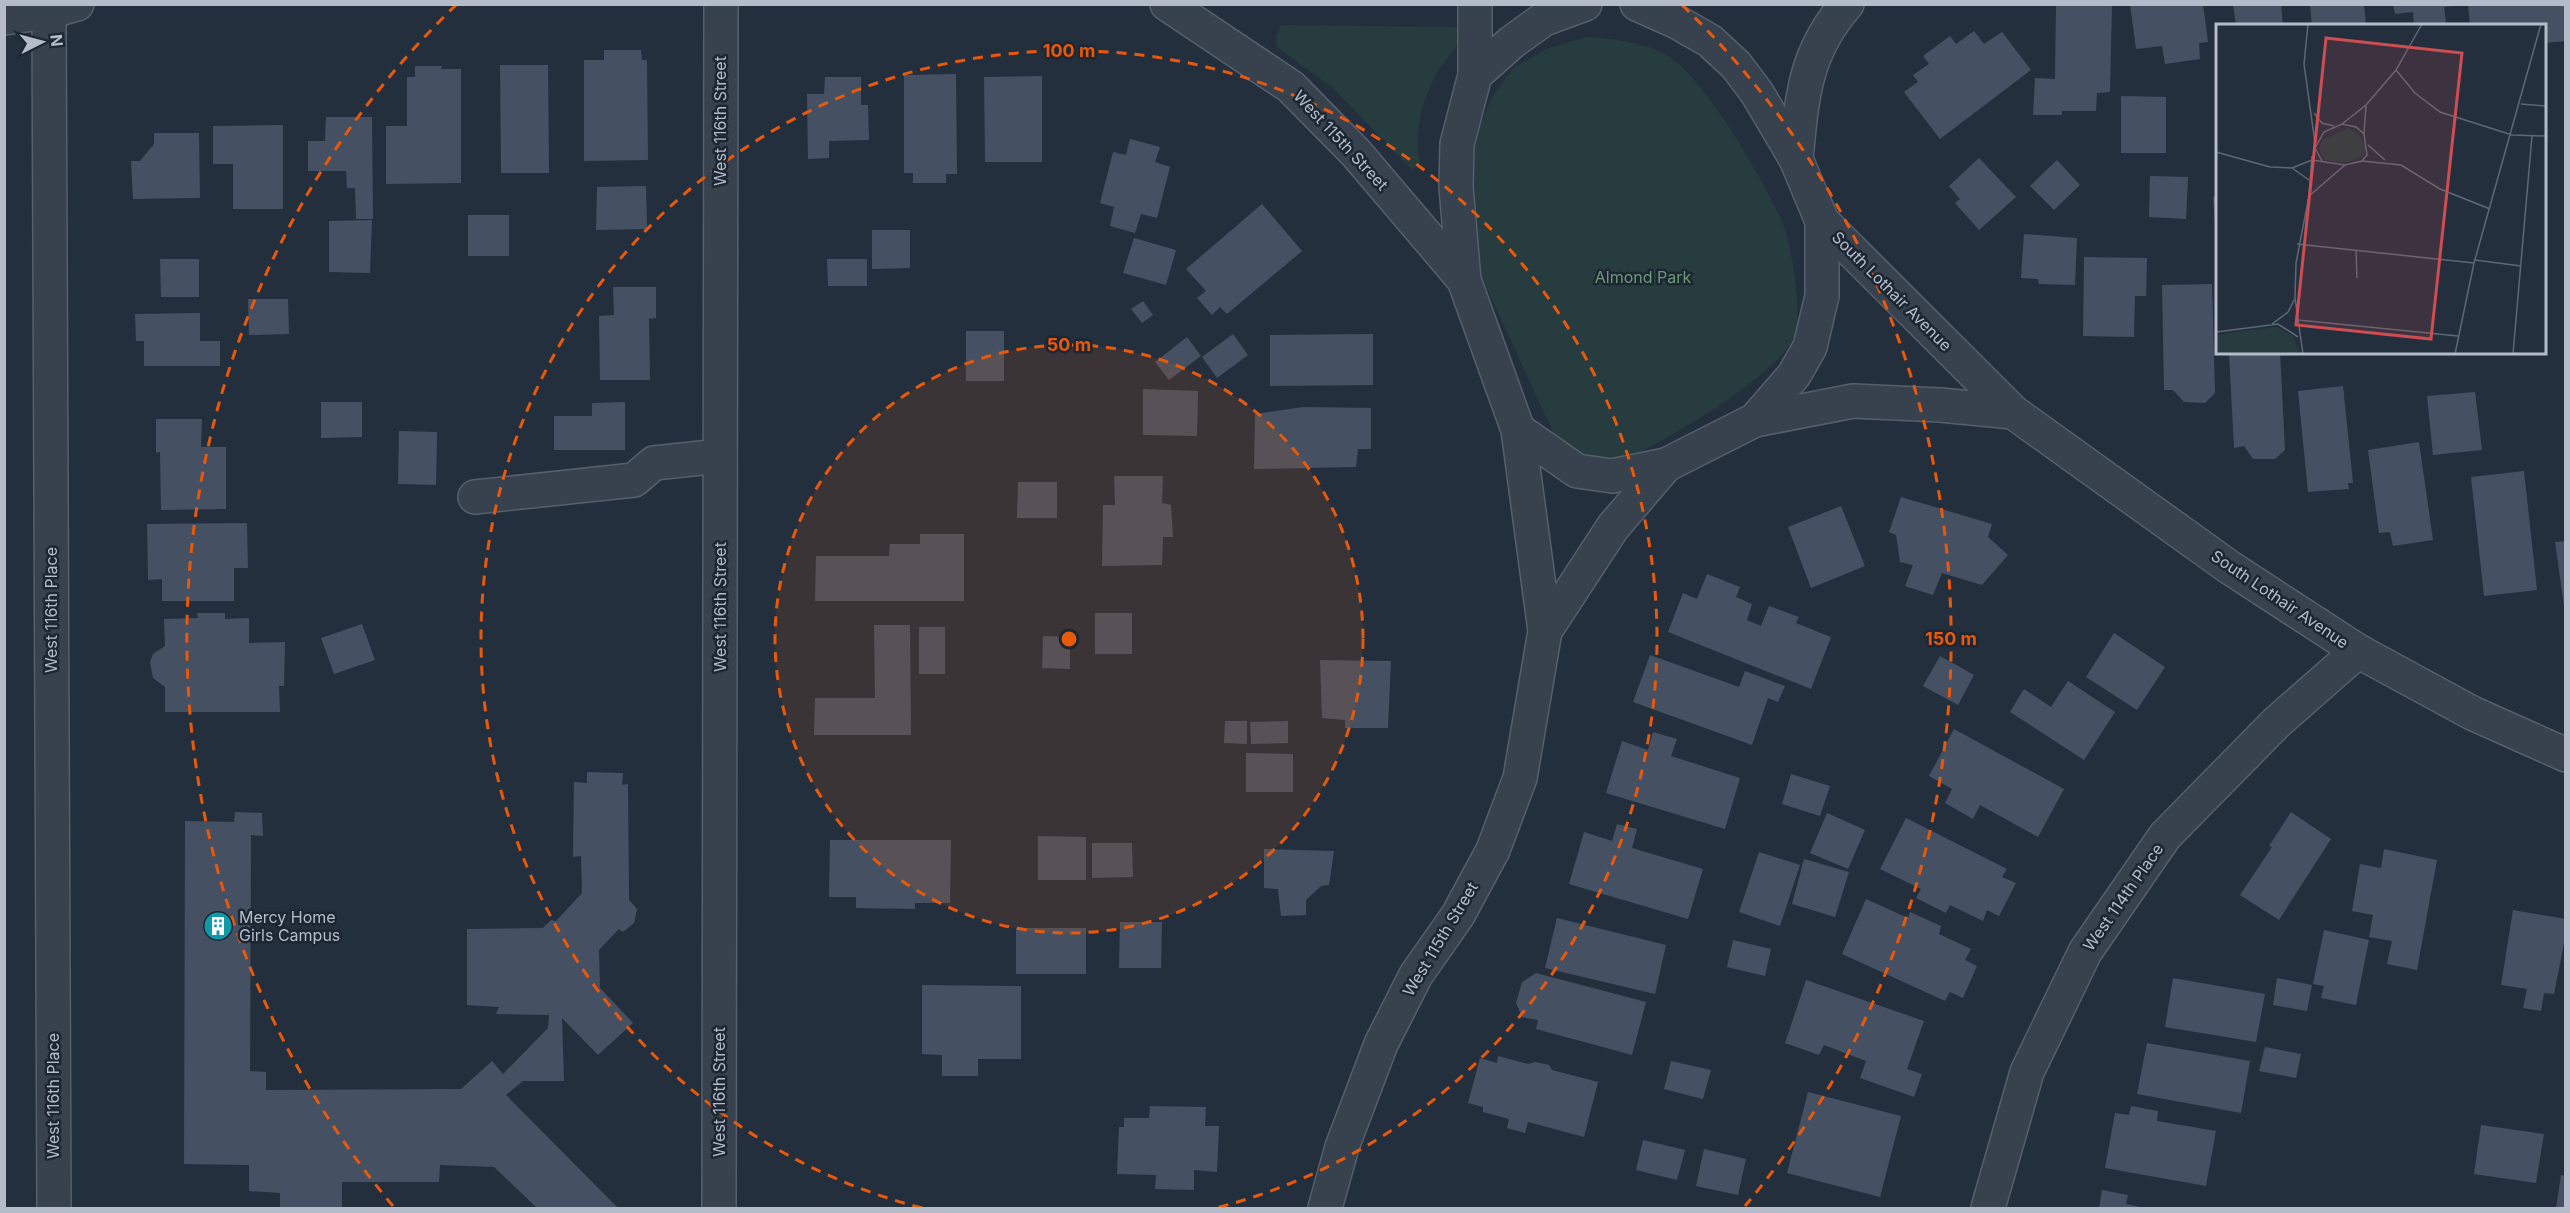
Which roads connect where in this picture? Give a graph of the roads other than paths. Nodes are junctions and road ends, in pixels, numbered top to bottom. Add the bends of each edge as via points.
1 (721, 4) edge
2 (1167, 4) edge
3 (1475, 4) edge
4 (1585, 4) edge
5 (1637, 4) edge
6 (1847, 4) edge
7 (63, 8) edge
8 (4, 18) edge
9 (1475, 75) junction
10 (1796, 159) junction
11 (1822, 221) junction
12 (1464, 280) junction
13 (2013, 412) junction
14 (1755, 420) junction
15 (1518, 430) junction
16 (720, 456) junction
17 (1666, 465) junction
18 (475, 498) dead end
19 (1545, 631) junction
20 (2358, 651) junction
21 (2565, 755) edge
22 (54, 1209) edge
23 (718, 1209) edge
24 (1325, 1209) edge
25 (1988, 1209) edge

1 - 16 street, West 116th Street
2 - 12 street, West 115th Street via 1291,87 1356,153
3 - 9 street
4 - 9 street via 1544,19
5 - 10 street via 1710,41 1736,64
6 - 10 street via 1818,44 1802,92
7 - 8 street
7 - 22 street, West 116th Place
9 - 12 street via 1457,144 1456,187
10 - 11 street
11 - 13 street, South Lothair Avenue
11 - 14 street via 1822,296 1810,347 1794,375
12 - 15 street, West 115th Street
13 - 14 street via 1853,401
13 - 20 street, South Lothair Avenue via 2229,567
14 - 17 street
15 - 17 street via 1577,471 1612,476
15 - 19 street, West 115th Street
16 - 18 street via 654,463 634,480
16 - 23 street, West 116th Street
17 - 19 street, West 115th Street via 1613,526
19 - 24 street, West 115th Street via 1520,778 1492,850 1458,915 1416,975 1381,1044 1342,1147
20 - 21 street, South Lothair Avenue via 2472,712
20 - 25 street, West 114th Place via 2276,723 2165,836 2085,952 2027,1072

